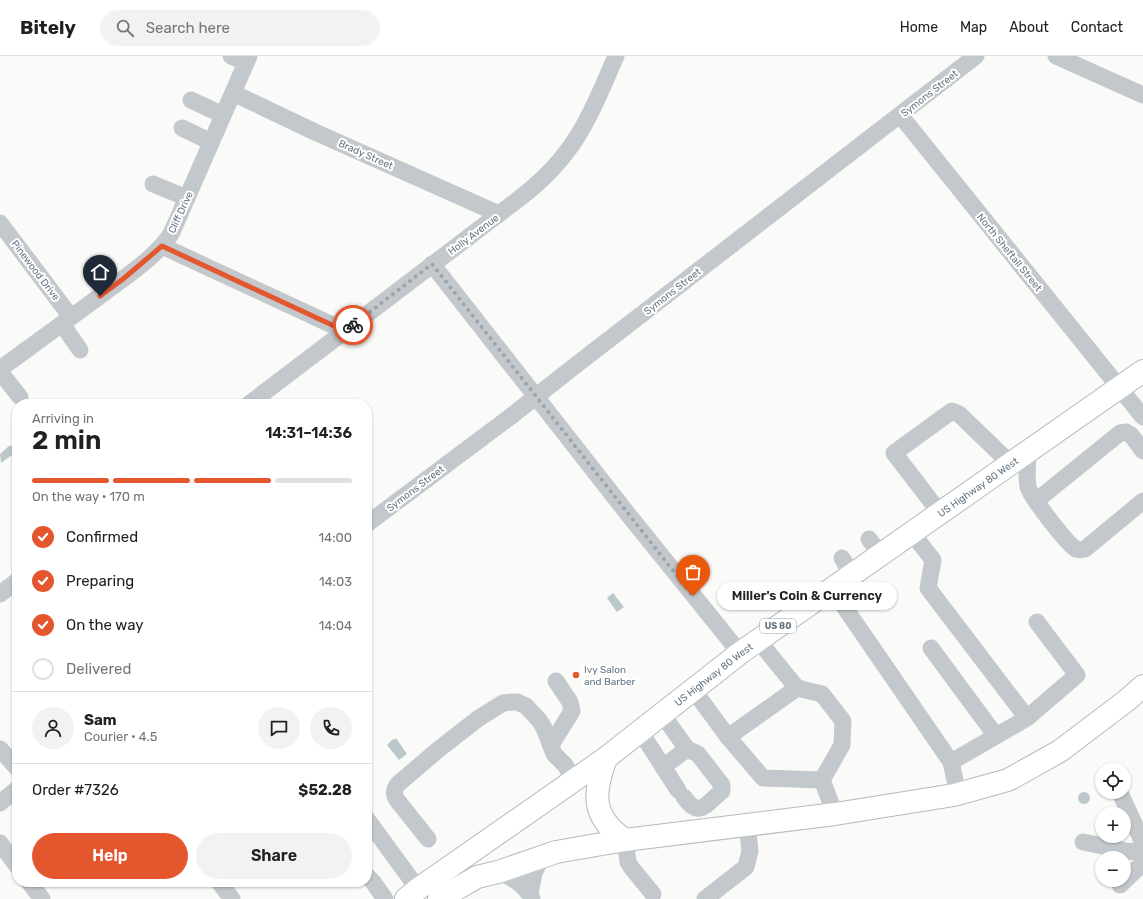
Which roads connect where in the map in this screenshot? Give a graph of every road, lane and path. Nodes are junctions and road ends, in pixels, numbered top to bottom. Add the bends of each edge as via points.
1 (616, 56) edge
2 (976, 56) edge
3 (1056, 56) edge
4 (242, 58) edge
5 (233, 93) junction
6 (1143, 95) edge
7 (191, 100) dead end
8 (223, 115) junction
9 (900, 115) junction
10 (182, 128) dead end
11 (211, 142) junction
12 (153, 184) dead end
13 (186, 198) junction
14 (499, 214) junction
15 (0, 223) edge
16 (162, 246) junction
17 (432, 264) junction
18 (66, 321) junction
19 (345, 331) junction
20 (80, 350) dead end
21 (0, 371) edge
22 (1143, 371) edge
23 (1120, 388) junction
24 (536, 396) junction
25 (20, 398) dead end
26 (256, 399) edge
27 (1143, 417) edge
28 (1143, 451) edge
29 (1019, 458) junction
30 (1143, 500) edge
31 (1036, 501) junction
32 (940, 513) junction
33 (372, 520) edge
34 (912, 533) junction
35 (12, 585) edge
36 (832, 588) junction
37 (0, 594) edge
38 (1037, 622) dead end
39 (758, 640) junction
40 (931, 648) dead end
41 (740, 653) junction
42 (556, 681) dead end
43 (697, 686) junction
44 (1143, 686) edge
45 (797, 688) junction
46 (662, 714) junction
47 (1027, 718) junction
48 (640, 732) junction
49 (996, 736) junction
50 (728, 737) junction
51 (551, 745) junction
52 (0, 749) edge
53 (687, 749) junction
54 (606, 758) junction
55 (12, 762) edge
56 (951, 762) junction
57 (664, 767) junction
58 (574, 780) junction
59 (822, 780) junction
60 (12, 793) edge
61 (958, 794) junction
62 (1123, 799) edge
63 (0, 803) edge
64 (834, 814) junction
65 (747, 824) junction
66 (372, 827) edge
67 (428, 839) dead end
68 (625, 840) junction
69 (1083, 842) dead end
70 (1143, 843) edge
71 (0, 844) edge
72 (1143, 852) edge
73 (542, 857) junction
74 (12, 860) edge
75 (1143, 863) edge
76 (498, 872) junction
77 (1131, 874) edge
78 (372, 881) edge
79 (223, 887) edge
80 (412, 894) edge
81 (653, 894) dead end
82 (531, 897) edge
83 (232, 899) edge
84 (385, 899) edge
85 (439, 899) edge
86 (705, 899) edge

1 - 14 street, Holly Avenue via 590,115 572,146 544,177
2 - 9 street, Symons Street
3 - 6 street
4 - 5 street, Cliff Drive
5 - 8 street, Cliff Drive
5 - 14 street, Brady Street
7 - 8 street
8 - 11 street, Cliff Drive
9 - 23 street, North Sheftall Street
9 - 24 street, Symons Street
10 - 11 street
11 - 13 street, Cliff Drive
12 - 13 street
13 - 16 street, Cliff Drive via 172,232
14 - 17 street, Holly Avenue
15 - 18 street, Pinewood Drive
16 - 18 street, Cliff Drive
16 - 19 street
17 - 19 street, Holly Avenue
17 - 24 street
18 - 20 street, Pinewood Drive
18 - 21 street, Cliff Drive
19 - 26 street, Holly Avenue
21 - 25 street
22 - 23 main road, US Highway 80 West / US 80
23 - 27 street, North Sheftall Street
23 - 29 main road, US Highway 80 West / US 80
24 - 33 street, Symons Street
24 - 41 street via 627,514
28 - 31 street via 1131,435 1126,432 1120,434
29 - 31 street via 1028,488
29 - 32 main road, US Highway 80 West / US 80
29 - 32 street via 952,411 894,453
30 - 31 street via 1081,550 1065,539
32 - 34 main road, US Highway 80 West / US 80
34 - 36 main road, US Highway 80 West / US 80 via 875,547 847,566
34 - 47 street via 933,560 928,588
35 - 37 street
36 - 39 main road, US Highway 80 West / US 80
36 - 56 street
38 - 47 street via 1078,675
39 - 41 main road, US Highway 80 West / US 80
39 - 45 street
40 - 49 street
41 - 43 main road, US Highway 80 West / US 80
42 - 51 street via 570,702 572,711
43 - 46 main road, US Highway 80 West / US 80
43 - 50 street via 700,699
44 - 61 main road via 1060,751 1008,780
45 - 50 street
45 - 59 street via 822,694 844,721 842,745
46 - 48 main road, US Highway 80 West / US 80
46 - 53 street
47 - 49 street
48 - 54 main road, US Highway 80 West / US 80
48 - 57 street
49 - 56 street
50 - 59 street via 763,778
51 - 58 street
51 - 67 street via 540,720 526,706 517,702 503,703 479,718 395,788 395,797
52 - 55 street
53 - 57 street
53 - 57 street via 698,754 722,785 722,791 701,808 695,809 690,806
54 - 58 main road, US Highway 80 West / US 80
54 - 68 main road via 599,775 597,800 606,822
56 - 61 street
58 - 80 main road, US Highway 80 West / US 80
59 - 64 street
60 - 63 street
61 - 64 main road
62 - 70 street
64 - 65 main road
65 - 68 main road
65 - 86 street via 750,851 746,868
66 - 80 street
68 - 73 main road via 556,852
68 - 81 street via 628,862
69 - 72 street
71 - 74 street
73 - 76 main road
73 - 82 street via 534,873
75 - 77 street
76 - 82 street via 515,880
76 - 85 main road via 477,877
78 - 84 street
79 - 83 street

